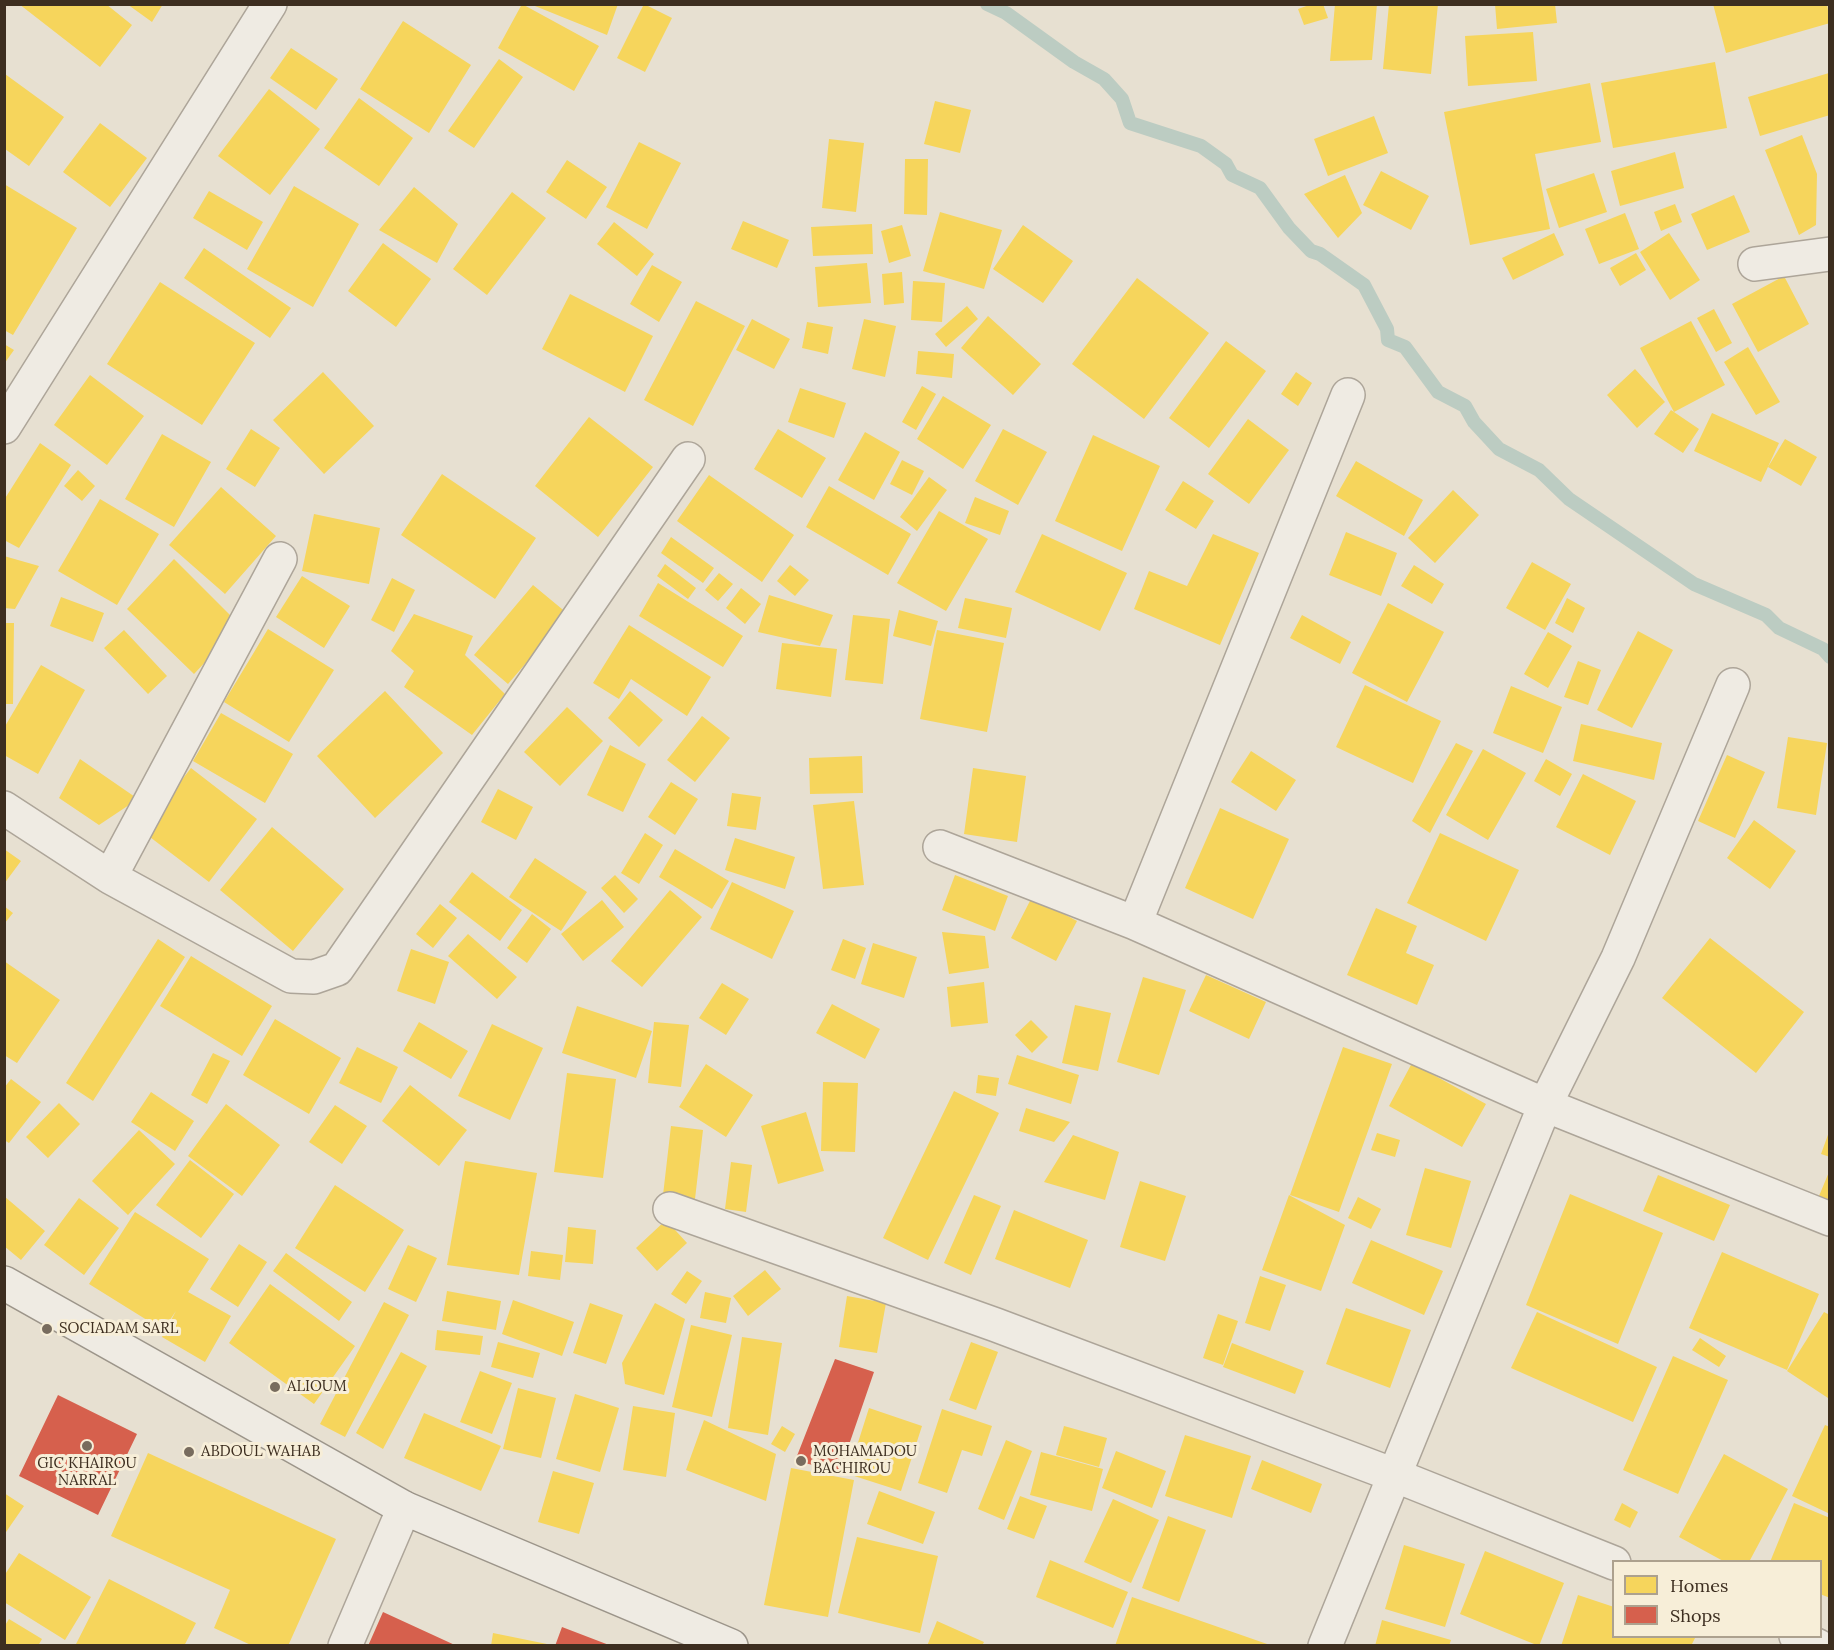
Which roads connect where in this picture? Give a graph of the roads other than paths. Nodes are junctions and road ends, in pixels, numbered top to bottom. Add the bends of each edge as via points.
1 (270, 4) edge
2 (1830, 254) edge
3 (1755, 264) dead end
4 (1348, 395) dead end
5 (4, 427) edge
6 (688, 459) dead end
7 (280, 559) dead end
8 (1733, 685) dead end
9 (4, 808) edge
10 (940, 847) dead end
11 (110, 877) junction
12 (1135, 923) junction
13 (1545, 1105) junction
14 (670, 1209) dead end
15 (1830, 1219) edge
16 (4, 1283) edge
17 (1394, 1475) junction
18 (404, 1508) junction
19 (1612, 1562) edge
20 (1800, 1638) edge
21 (345, 1646) edge
22 (731, 1646) edge
23 (1325, 1646) edge
24 (1818, 1646) edge

1 - 5 street
2 - 3 street
4 - 12 street
6 - 11 street via 337,969 314,977 291,976
7 - 11 street
8 - 13 street via 1618,958
9 - 11 street
10 - 12 street
12 - 13 street
13 - 15 street
13 - 17 street
14 - 17 street via 996,1325
16 - 18 street
17 - 19 street
17 - 23 street
18 - 21 street
18 - 22 street
20 - 24 street

